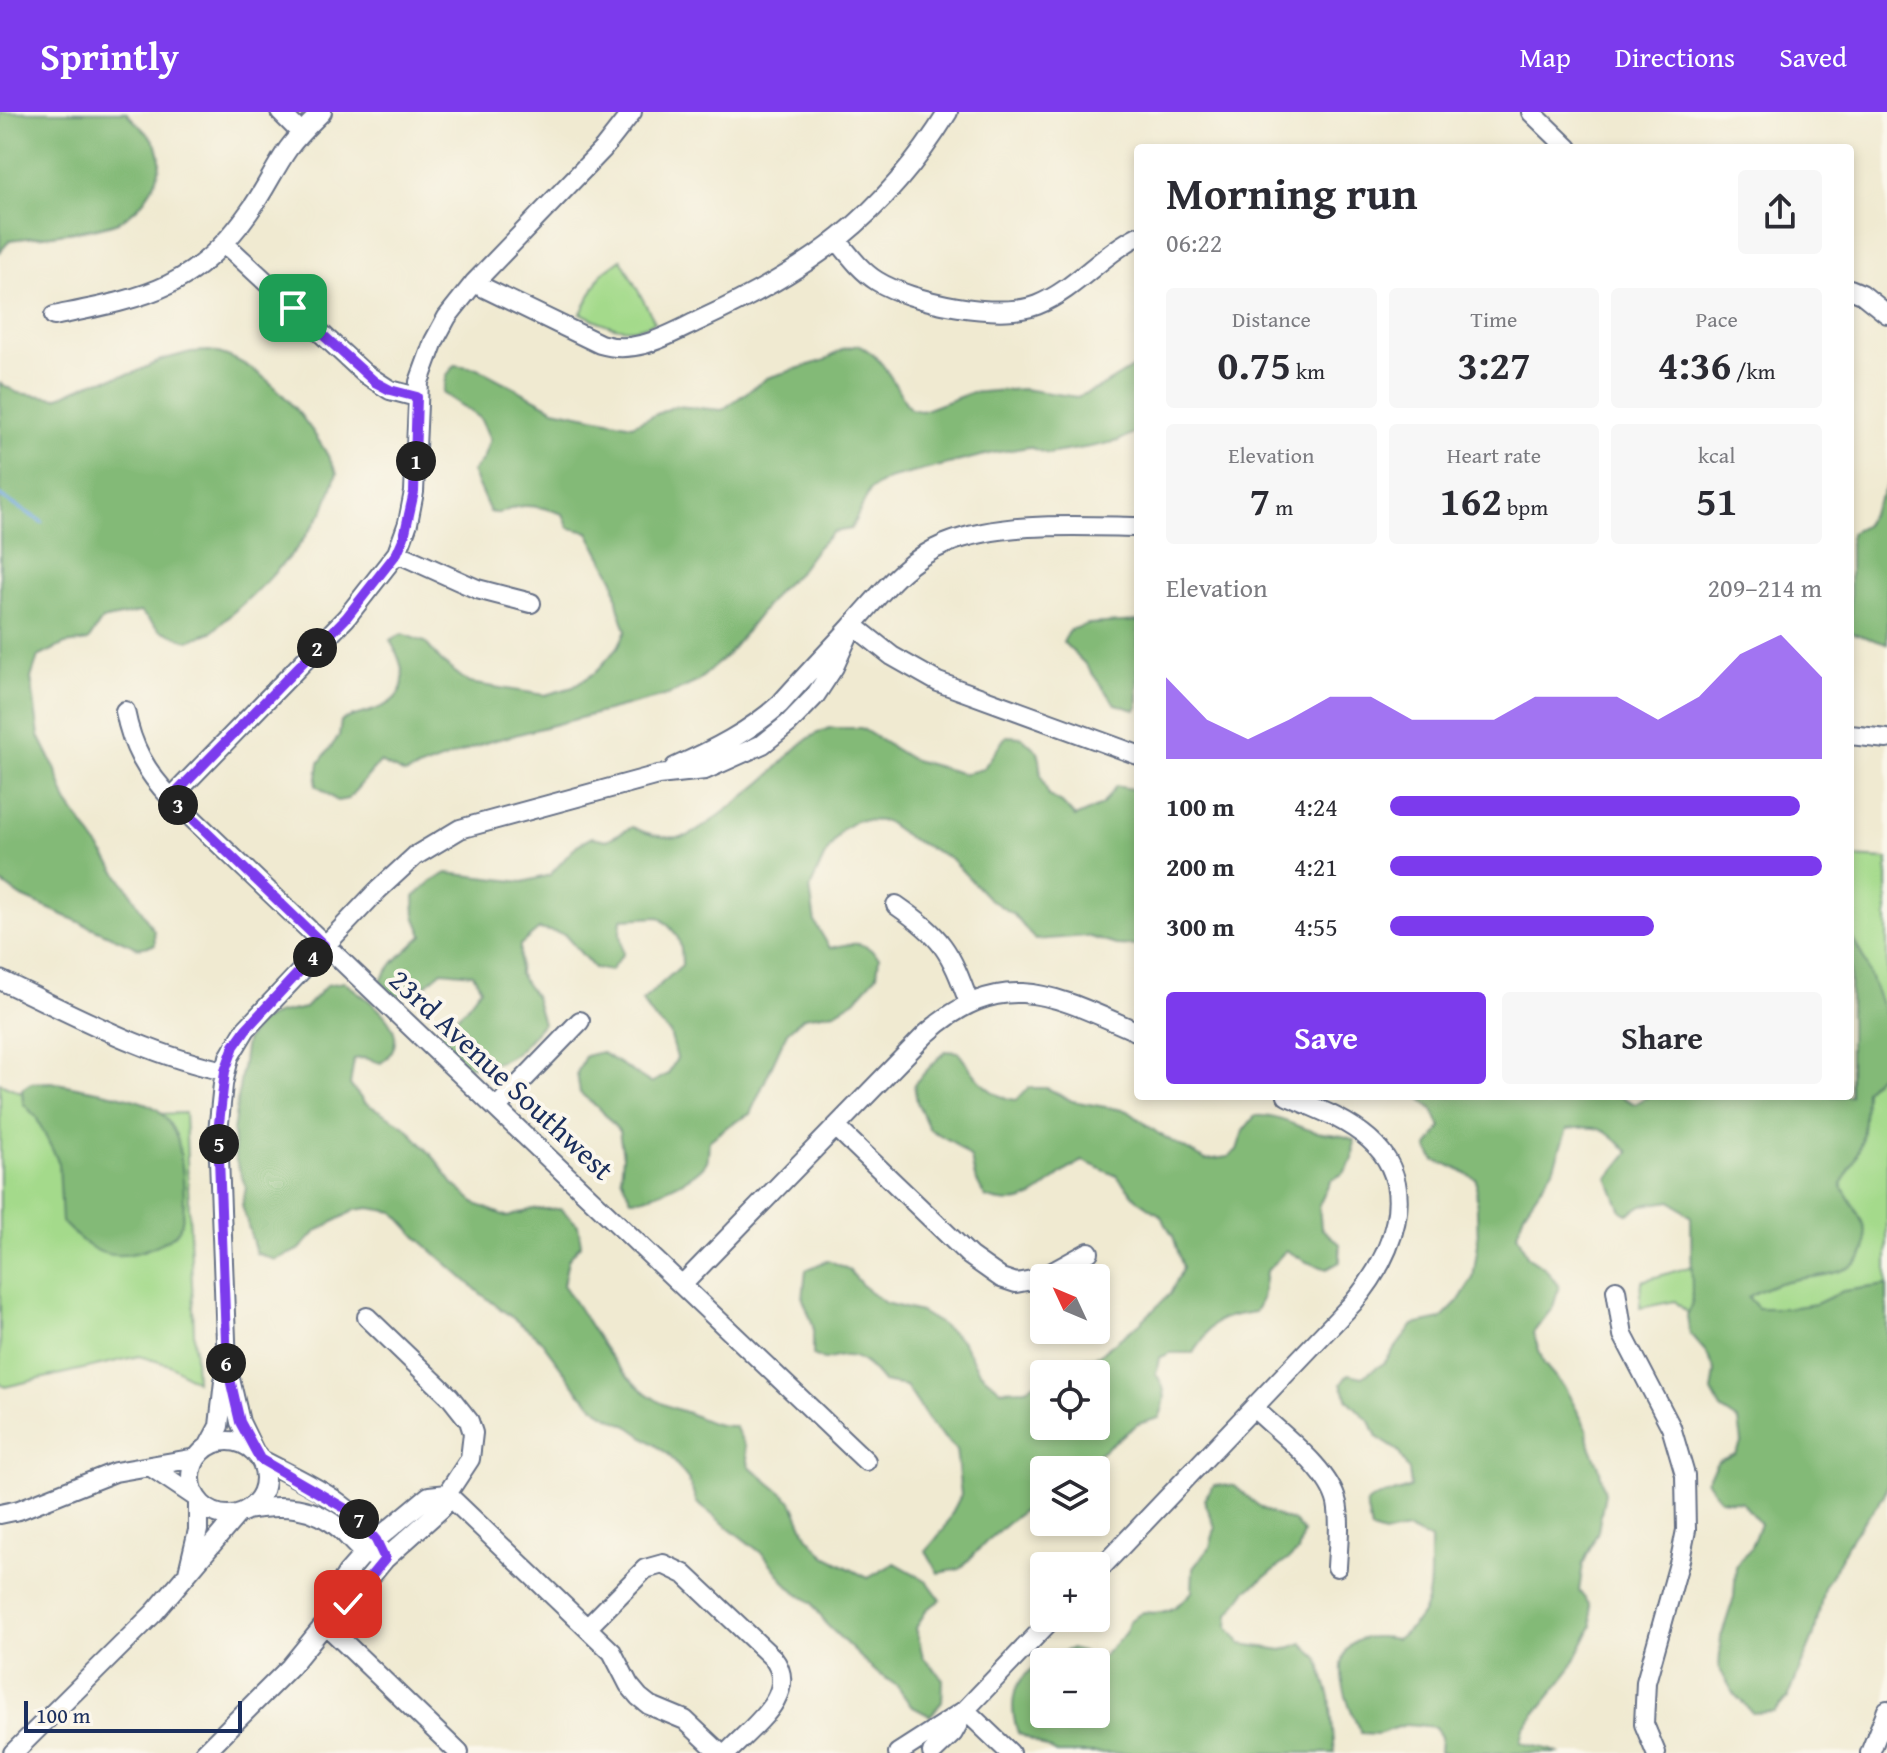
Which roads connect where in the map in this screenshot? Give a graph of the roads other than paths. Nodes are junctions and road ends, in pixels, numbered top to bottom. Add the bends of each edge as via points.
1 (280, 112) edge
2 (322, 112) edge
3 (632, 112) edge
4 (948, 112) edge
5 (1531, 112) edge
6 (301, 133) junction
7 (1564, 144) edge
8 (1134, 239) edge
9 (838, 241) junction
10 (224, 243) junction
11 (474, 283) junction
12 (1854, 291) edge
13 (1887, 314) edge
14 (54, 316) dead end
15 (417, 397) junction
16 (1134, 527) edge
17 (397, 553) junction
18 (531, 603) dead end
19 (853, 625) junction
20 (125, 711) dead end
21 (1854, 735) edge
22 (1887, 739) edge
23 (1134, 754) edge
24 (171, 798) junction
25 (896, 905) dead end
26 (324, 945) junction
27 (0, 980) edge
28 (969, 1003) junction
29 (580, 1021) dead end
30 (1134, 1030) edge
31 (225, 1071) junction
32 (1296, 1100) edge
33 (496, 1108) junction
34 (836, 1127) junction
35 (1089, 1252) dead end
36 (683, 1284) junction
37 (1616, 1290) dead end
38 (367, 1317) dead end
39 (227, 1366) junction
40 (1254, 1408) junction
41 (202, 1452) junction
42 (257, 1455) junction
43 (866, 1461) dead end
44 (151, 1467) junction
45 (447, 1494) junction
46 (196, 1499) junction
47 (242, 1512) junction
48 (0, 1514) edge
49 (370, 1547) junction
50 (1110, 1558) edge
51 (385, 1559) junction
52 (1337, 1567) dead end
53 (188, 1575) junction
54 (325, 1624) junction
55 (587, 1628) junction
56 (1040, 1632) edge
57 (965, 1710) junction
58 (1887, 1710) edge
59 (13, 1753) edge
60 (204, 1753) edge
61 (459, 1753) edge
62 (720, 1753) edge
63 (727, 1753) edge
64 (898, 1753) edge
65 (932, 1753) edge
66 (1010, 1753) edge
67 (1656, 1753) edge
68 (1870, 1753) edge

1 - 6 street
2 - 6 street
3 - 11 street
4 - 9 street via 890,192
5 - 7 street
6 - 10 street
8 - 9 street via 1039,304 1011,311 968,308 888,287 859,266
9 - 11 street via 771,285 632,348 610,347 568,330
10 - 14 street via 162,289
10 - 15 street via 364,373 390,390
11 - 15 street via 434,341
12 - 13 street
15 - 17 street via 414,492
16 - 19 street via 1011,530 943,544 893,579
17 - 18 street via 477,589
17 - 24 street via 346,618
19 - 23 street via 892,656 938,682
19 - 26 street via 763,719 713,750 658,775 460,829 396,872
20 - 24 street, 23rd Avenue Southwest via 143,763
21 - 22 street
24 - 26 street, 23rd Avenue Southwest
25 - 28 street via 946,947
26 - 31 street via 246,1029
26 - 33 street, 23rd Avenue Southwest
27 - 31 street via 144,1047
28 - 30 street via 1013,992 1047,995
28 - 34 street via 926,1034
29 - 33 street
31 - 39 street via 218,1132
32 - 40 street via 1352,1126 1379,1149 1395,1178 1393,1238 1363,1290
33 - 36 street, 23rd Avenue Southwest
34 - 35 street via 970,1256 1001,1278 1016,1283 1032,1280
34 - 36 street
36 - 43 street, 23rd Avenue Southwest
37 - 67 street via 1623,1335 1671,1427 1685,1475 1686,1530 1646,1682 1644,1724
38 - 45 street via 469,1421 470,1459
39 - 41 street via 219,1426
39 - 42 street via 240,1422
40 - 50 street
40 - 52 street via 1331,1485 1339,1519
41 - 42 street via 220,1441 233,1441
41 - 44 street
41 - 46 street via 191,1470
42 - 47 street via 265,1470 262,1493
42 - 49 street via 353,1513
44 - 46 street
44 - 48 street via 105,1475
45 - 49 street via 429,1496
45 - 51 street via 442,1508
45 - 55 street
46 - 47 street via 216,1514
46 - 53 street via 198,1530
47 - 49 street via 297,1506
47 - 53 street
49 - 51 street
49 - 54 street via 330,1600
51 - 54 street
53 - 59 street
54 - 60 street
54 - 61 street
55 - 62 street via 612,1652 639,1697 685,1720
55 - 63 street via 645,1569 663,1564 684,1574 773,1658 783,1675 772,1706
56 - 57 street
57 - 64 street
57 - 65 street via 953,1733
57 - 66 street
58 - 68 street

